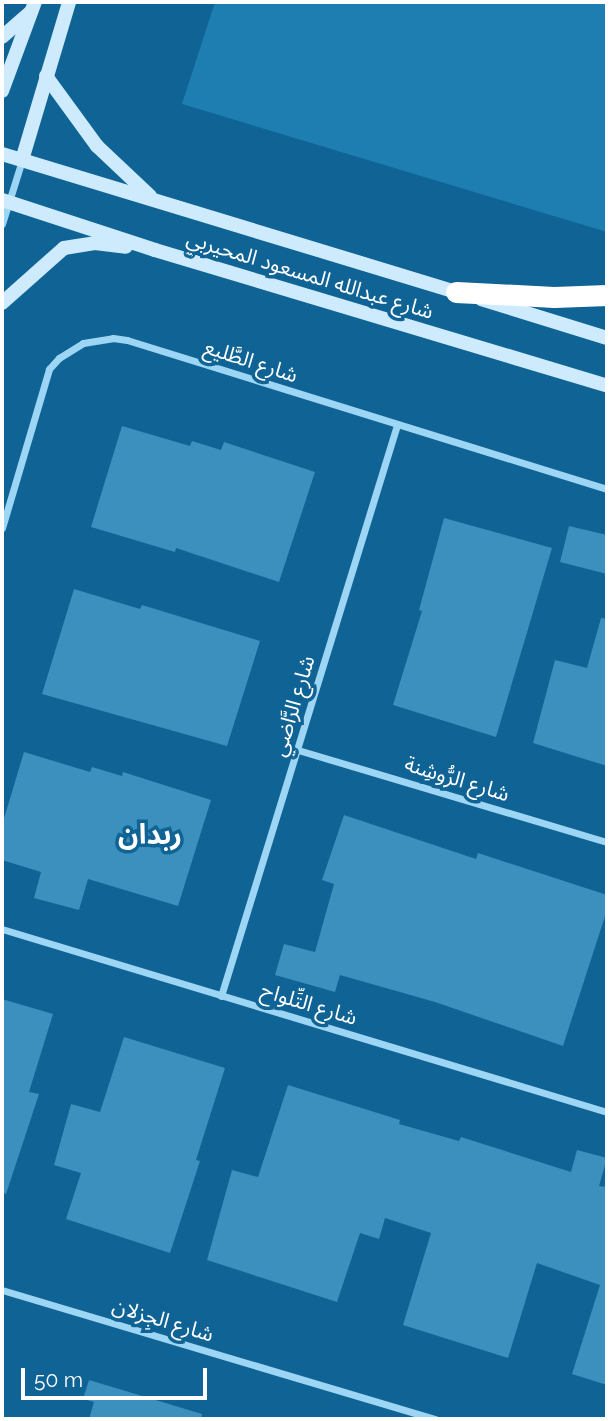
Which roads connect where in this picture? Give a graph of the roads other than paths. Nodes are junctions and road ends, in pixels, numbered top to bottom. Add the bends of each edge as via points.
1 (69, 2) edge
2 (34, 7) edge
3 (2, 37) edge
4 (46, 76) junction
5 (2, 91) edge
6 (2, 154) edge
7 (22, 160) junction
8 (5, 201) edge
9 (156, 202) junction
10 (2, 223) edge
11 (155, 250) junction
12 (456, 292) junction
13 (607, 295) edge
14 (2, 303) edge
15 (607, 338) edge
16 (607, 386) edge
17 (397, 425) junction
18 (607, 489) edge
19 (2, 528) edge
20 (298, 750) junction
21 (607, 842) edge
22 (2, 929) edge
23 (221, 996) junction
24 (607, 1112) edge
25 (2, 1290) edge
26 (435, 1419) edge

1 - 4 street
2 - 3 street
2 - 5 street
4 - 7 street
4 - 9 street via 97,146
6 - 7 street, شارع عبدالله المسعود المحيربي
7 - 8 street
7 - 9 street, شارع عبدالله المسعود المحيربي
8 - 10 street
8 - 11 street, شارع عبدالله المسعود المحيربي
9 - 12 street, شارع عبدالله المسعود المحيربي
11 - 14 street via 95,243 64,248
11 - 16 street, شارع عبدالله المسعود المحيربي
12 - 13 highway via 554,298
12 - 15 street, شارع عبدالله المسعود المحيربي
17 - 18 street, شارع الطَّليع
17 - 19 street, شارع الطَّليع via 127,340 83,343 49,369
17 - 20 street, شارع الرَّاضي
20 - 21 street, شارع الرُّوشِنة
20 - 23 street, شارع الرَّاضي
22 - 23 street, شارع التِّلواح
23 - 24 street, شارع التِّلواح
25 - 26 street, شارع الجِزلان

